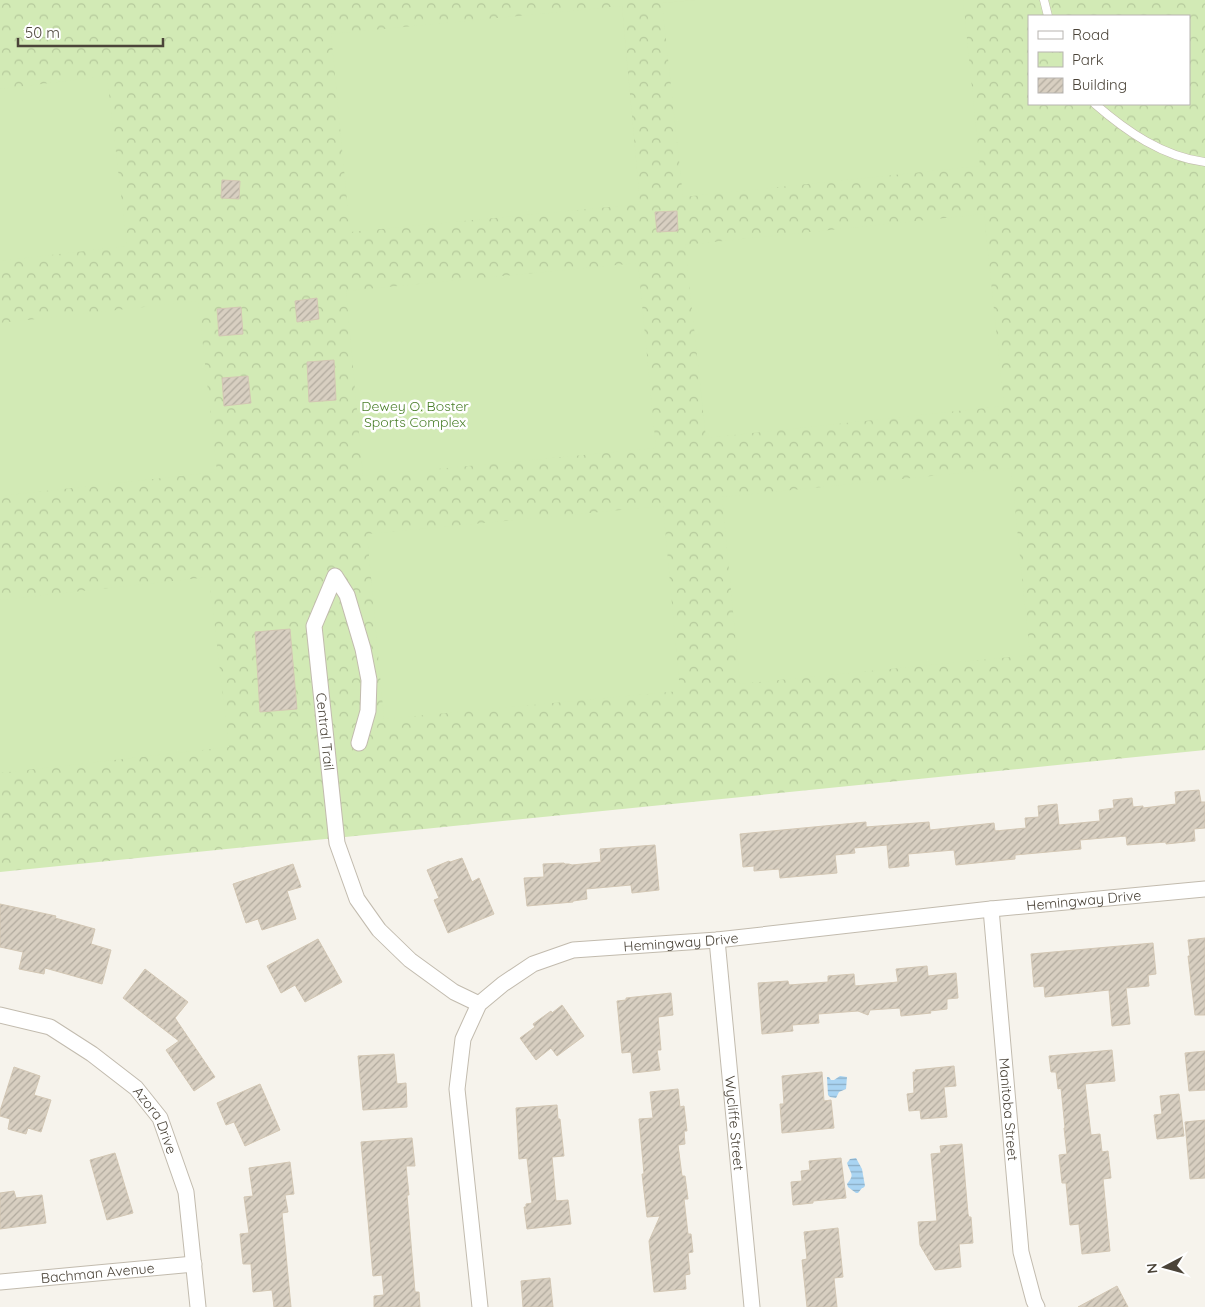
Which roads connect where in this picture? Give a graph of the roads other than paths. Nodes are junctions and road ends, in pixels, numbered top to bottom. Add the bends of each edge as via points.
1 (1044, 0) edge
2 (1048, 15) edge
3 (1096, 105) edge
4 (1205, 162) edge
5 (360, 743) dead end
6 (1205, 889) edge
7 (991, 909) junction
8 (717, 940) junction
9 (479, 1004) junction
10 (0, 1015) edge
11 (194, 1264) junction
12 (0, 1282) edge
13 (198, 1307) edge
14 (480, 1307) edge
15 (752, 1307) edge
16 (1037, 1307) edge

1 - 2 lane
3 - 4 lane via 1119,125 1149,143 1172,154
5 - 9 street, Central Trail via 368,711 369,680 346,595 336,576 314,626 340,852 356,899 379,930 410,960 454,992
6 - 7 street, Hemingway Drive
7 - 8 street, Hemingway Drive
7 - 16 street, Manitoba Street via 1021,1252
8 - 9 street, Hemingway Drive via 573,950 533,964
8 - 15 street, Wycliffe Street
9 - 14 street, Hemingway Drive via 463,1039 457,1089
10 - 11 street, Azora Drive via 50,1027 92,1054 136,1088 160,1118 186,1192
11 - 12 street, Bachman Avenue
11 - 13 street, Azora Drive

